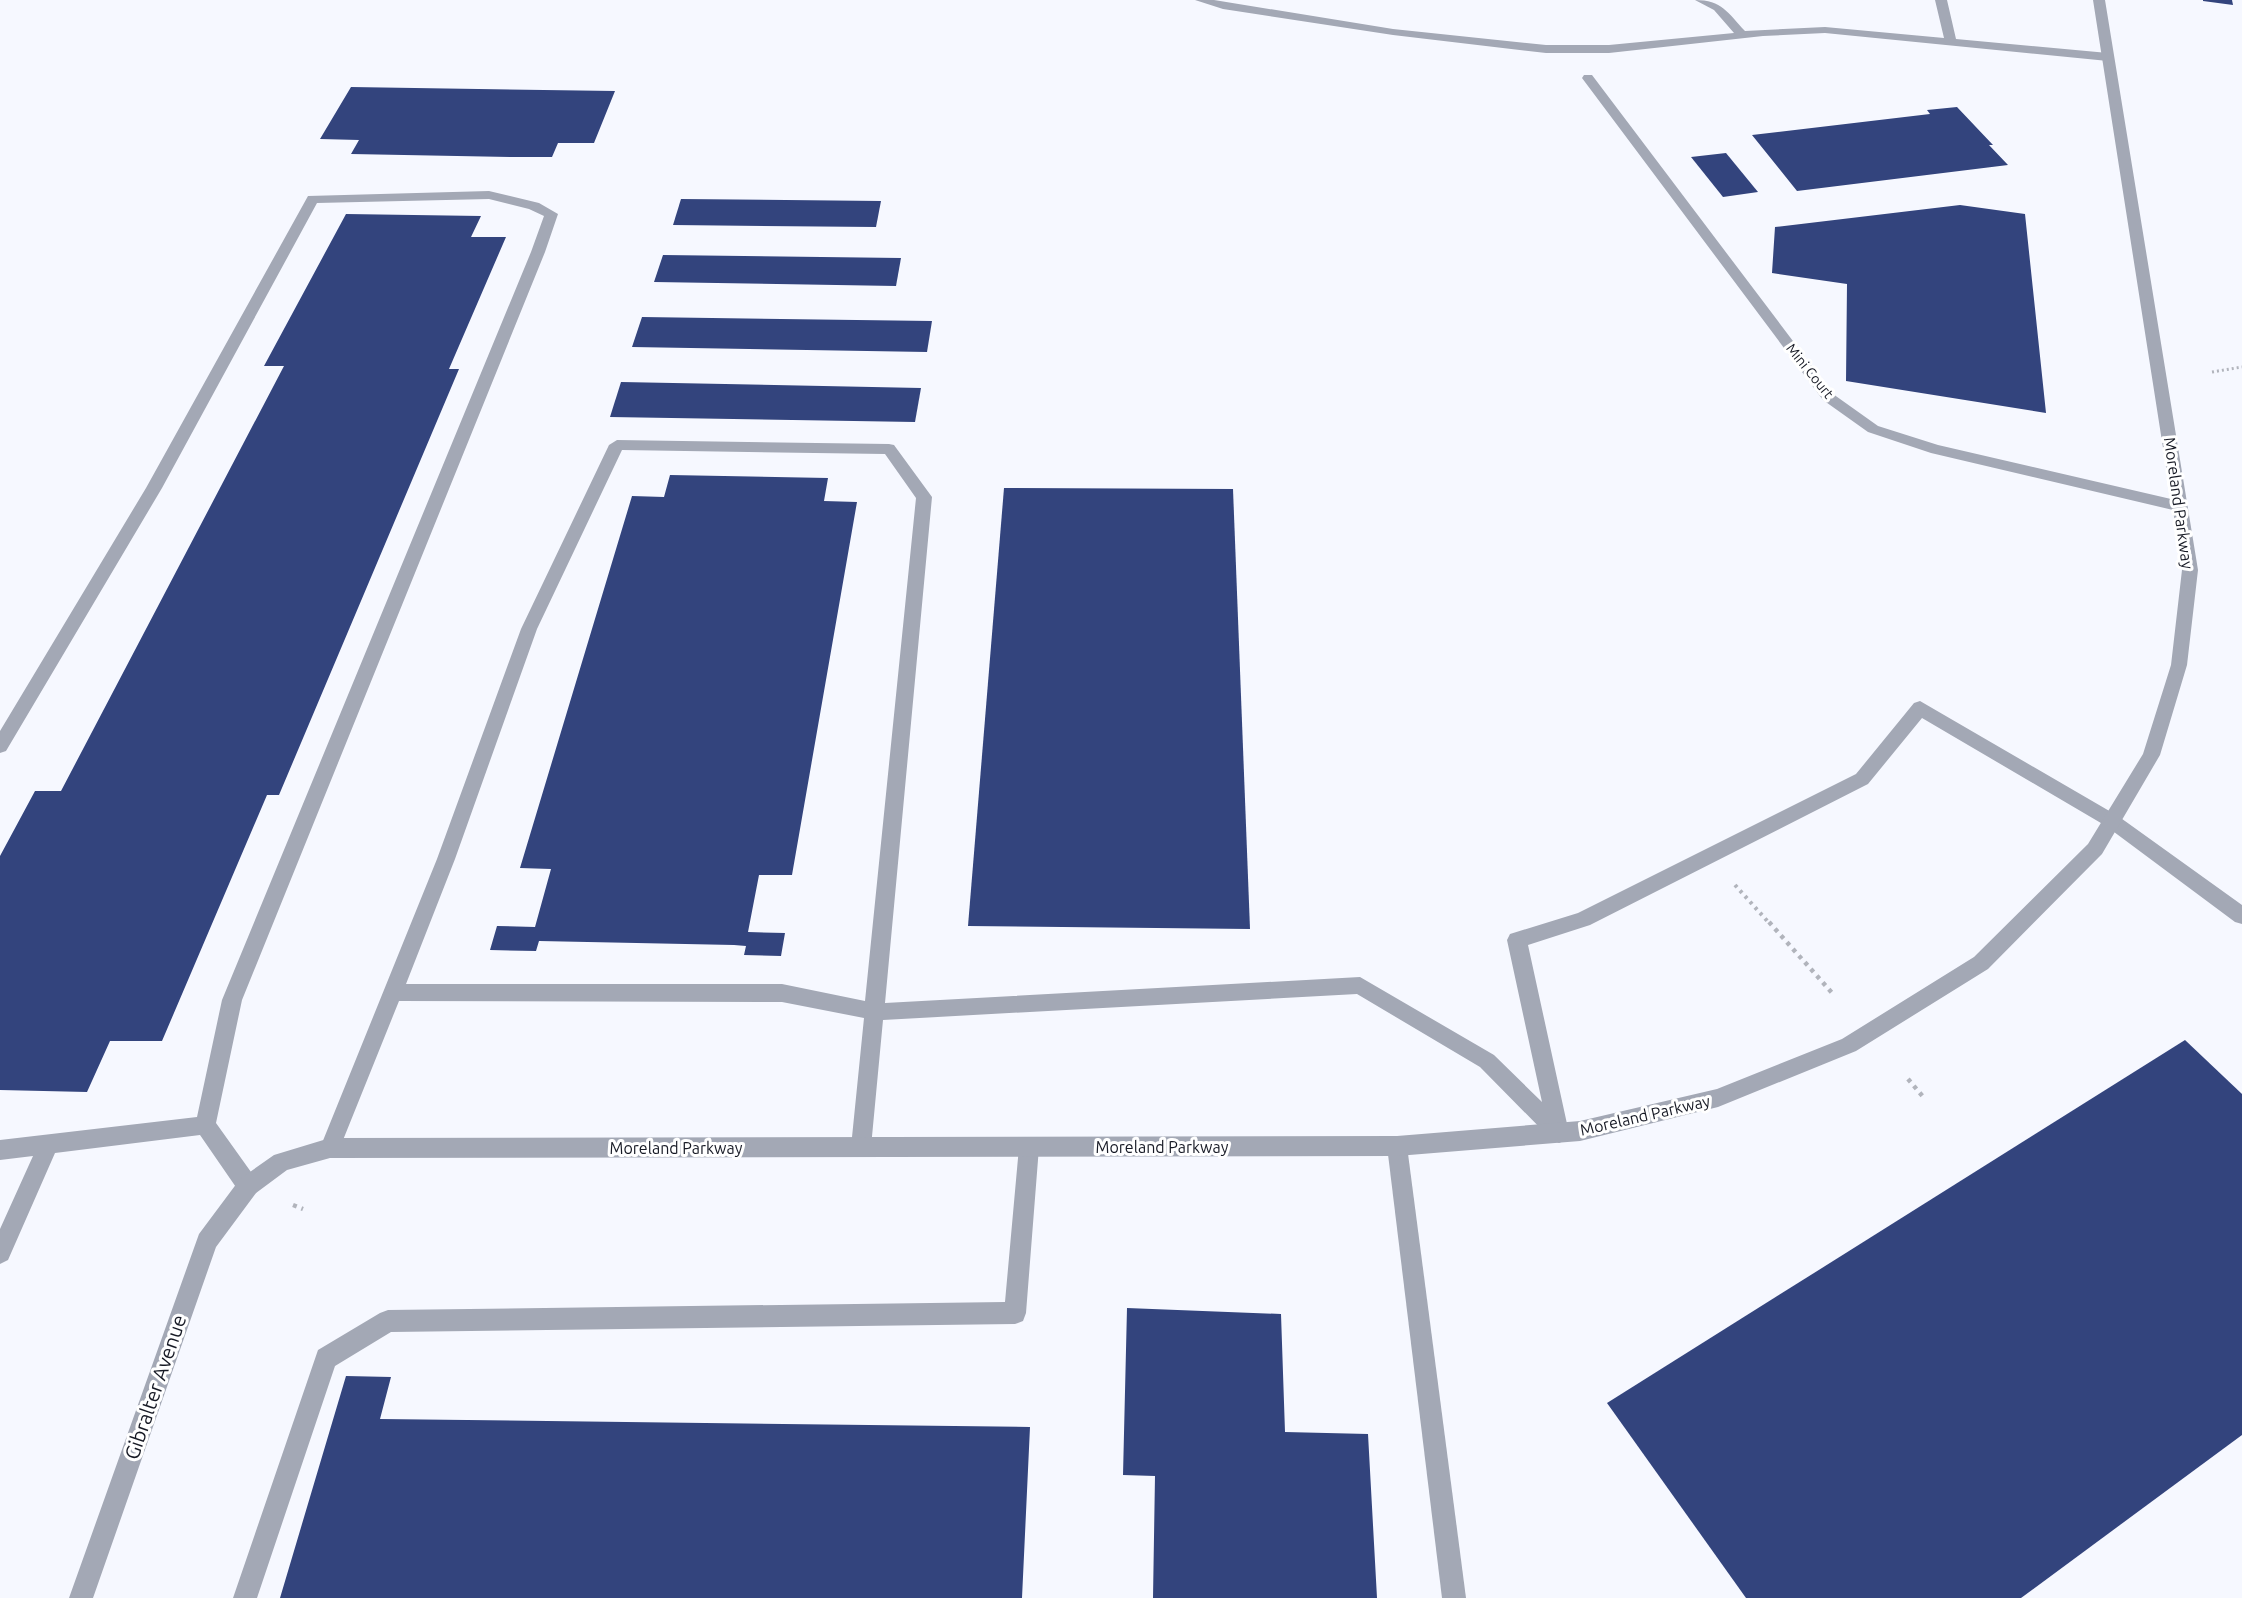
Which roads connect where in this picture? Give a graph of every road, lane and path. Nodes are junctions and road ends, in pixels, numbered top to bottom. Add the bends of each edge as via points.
1 (1201, 0) edge
2 (1701, 0) edge
3 (1941, 0) edge
4 (2099, 0) edge
5 (1742, 36) junction
6 (1951, 42) junction
7 (2108, 57) junction
8 (1588, 78) dead end
9 (2242, 367) edge
10 (2212, 372) dead end
11 (2180, 506) junction
12 (0, 746) edge
13 (2112, 821) junction
14 (1708, 857) junction
15 (2242, 916) edge
16 (393, 992) junction
17 (1833, 994) dead end
18 (874, 1012) junction
19 (1908, 1079) dead end
20 (1926, 1099) dead end
21 (205, 1125) junction
22 (1559, 1133) junction
23 (49, 1144) junction
24 (1397, 1146) junction
25 (861, 1147) junction
26 (1029, 1147) junction
27 (330, 1148) junction
28 (0, 1150) edge
29 (248, 1186) junction
30 (0, 1253) edge
31 (81, 1598) edge
32 (245, 1598) edge
33 (1454, 1598) edge

1 - 5 street via 1393,32 1546,50 1609,49
2 - 5 street via 1718,8
3 - 6 street
4 - 7 street, Moreland Parkway
5 - 6 street via 1825,30
6 - 7 street
7 - 11 street, Moreland Parkway
8 - 11 street, Mini Court via 1828,397 1873,429 1936,449
9 - 10 path
11 - 13 street, Moreland Parkway via 2190,570 2179,665 2151,755
12 - 21 street via 154,488 313,199 489,195 551,213 232,1000
13 - 14 street via 1920,708 1862,779
13 - 15 street
13 - 22 street, Moreland Parkway via 2096,849 1981,963 1849,1045 1718,1098
14 - 17 path
14 - 22 street via 1583,919 1517,940
16 - 18 street via 782,993
16 - 18 street via 529,629 617,445 889,449 924,497
16 - 27 street
18 - 22 street via 1360,985 1487,1061
18 - 25 street
19 - 20 path
21 - 23 street
21 - 29 street
22 - 24 street, Moreland Parkway
23 - 28 street
23 - 30 street
24 - 26 street, Moreland Parkway
24 - 33 street
25 - 26 street, Moreland Parkway
25 - 27 street, Moreland Parkway
26 - 32 street via 1015,1313 388,1321 326,1358
27 - 29 street, Moreland Parkway via 281,1162
29 - 31 street, Gibralter Avenue via 207,1241

